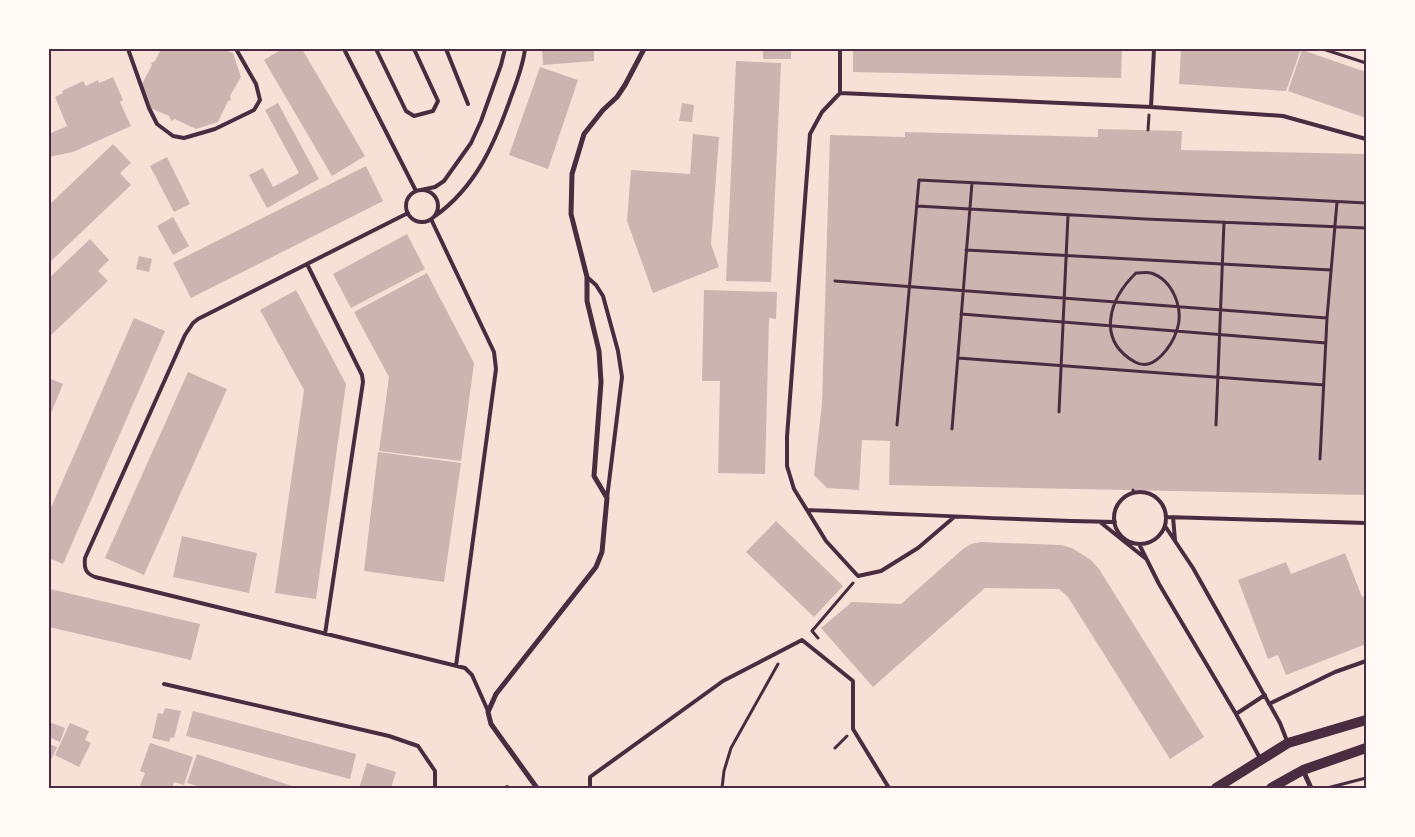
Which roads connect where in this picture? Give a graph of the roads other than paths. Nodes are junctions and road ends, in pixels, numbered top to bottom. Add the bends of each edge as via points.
1 (128, 49) edge
2 (236, 49) edge
3 (344, 49) edge
4 (376, 49) edge
5 (414, 49) edge
6 (446, 49) edge
7 (505, 49) edge
8 (525, 49) edge
9 (644, 49) edge
10 (840, 49) edge
11 (1154, 49) edge
12 (840, 93) junction
13 (468, 104) dead end
14 (1150, 107) junction
15 (1366, 139) edge
16 (419, 191) junction
17 (408, 214) junction
18 (433, 218) junction
19 (307, 264) junction
20 (587, 277) junction
21 (607, 498) junction
22 (807, 510) junction
23 (1167, 517) junction
24 (1173, 517) junction
25 (954, 518) junction
26 (1100, 522) junction
27 (1115, 522) junction
28 (1366, 523) edge
29 (1166, 526) junction
30 (1175, 540) junction
31 (1139, 544) junction
32 (1147, 559) junction
33 (326, 634) junction
34 (1366, 662) edge
35 (456, 666) junction
36 (164, 684) dead end
37 (1265, 695) junction
38 (1270, 704) junction
39 (488, 712) junction
40 (1236, 714) junction
41 (1366, 720) edge
42 (1288, 743) junction
43 (1366, 748) edge
44 (1261, 760) junction
45 (1303, 770) junction
46 (435, 788) edge
47 (537, 788) edge
48 (590, 788) edge
49 (889, 788) edge
50 (1216, 788) edge
51 (1271, 788) edge
52 (1311, 788) edge

1 - 2 lane via 158,124 173,136 184,138 215,130 254,110 260,100 256,84
3 - 16 lane
4 - 5 lane via 406,111 414,116 433,111 438,101
6 - 13 lane
7 - 16 lane via 472,143 444,181 435,188
8 - 18 lane via 521,70 493,146 457,197
9 - 20 street via 617,97 584,134 572,174 571,214
10 - 12 lane
11 - 14 lane
12 - 14 lane
12 - 22 lane via 822,112 810,134 786,466 794,489
14 - 15 lane via 1283,116
16 - 17 lane via 408,198
16 - 18 lane via 435,197 438,206
17 - 18 lane via 421,222
17 - 19 lane
18 - 35 lane via 494,352 496,369
19 - 33 lane via 363,382
19 - 33 lane via 198,319 188,330 85,558 84,568 95,578
20 - 21 street via 587,301 599,351 601,382 594,476
20 - 21 lane via 603,296 622,377
21 - 39 street via 602,552 596,567 496,694
22 - 25 lane
22 - 25 lane via 826,541 858,576 881,571 918,548
23 - 24 lane
23 - 27 lane via 1156,496 1133,492 1118,504
23 - 29 lane
24 - 28 lane
24 - 30 lane
25 - 26 lane
26 - 27 lane
26 - 32 lane
27 - 31 lane via 1123,538
29 - 30 lane
29 - 31 lane via 1155,539
30 - 37 lane
31 - 32 lane
32 - 40 lane via 1191,641
33 - 35 lane
34 - 38 lane via 1335,672
35 - 39 lane via 469,672
36 - 46 lane via 389,736 418,746 435,771
37 - 38 lane
37 - 40 lane
38 - 42 lane
39 - 47 street via 491,724
40 - 44 lane
41 - 42 main road
42 - 44 main road
43 - 45 main road
44 - 50 main road
45 - 51 main road
45 - 52 street
48 - 49 lane via 590,777 723,681 802,640 853,681 853,729

